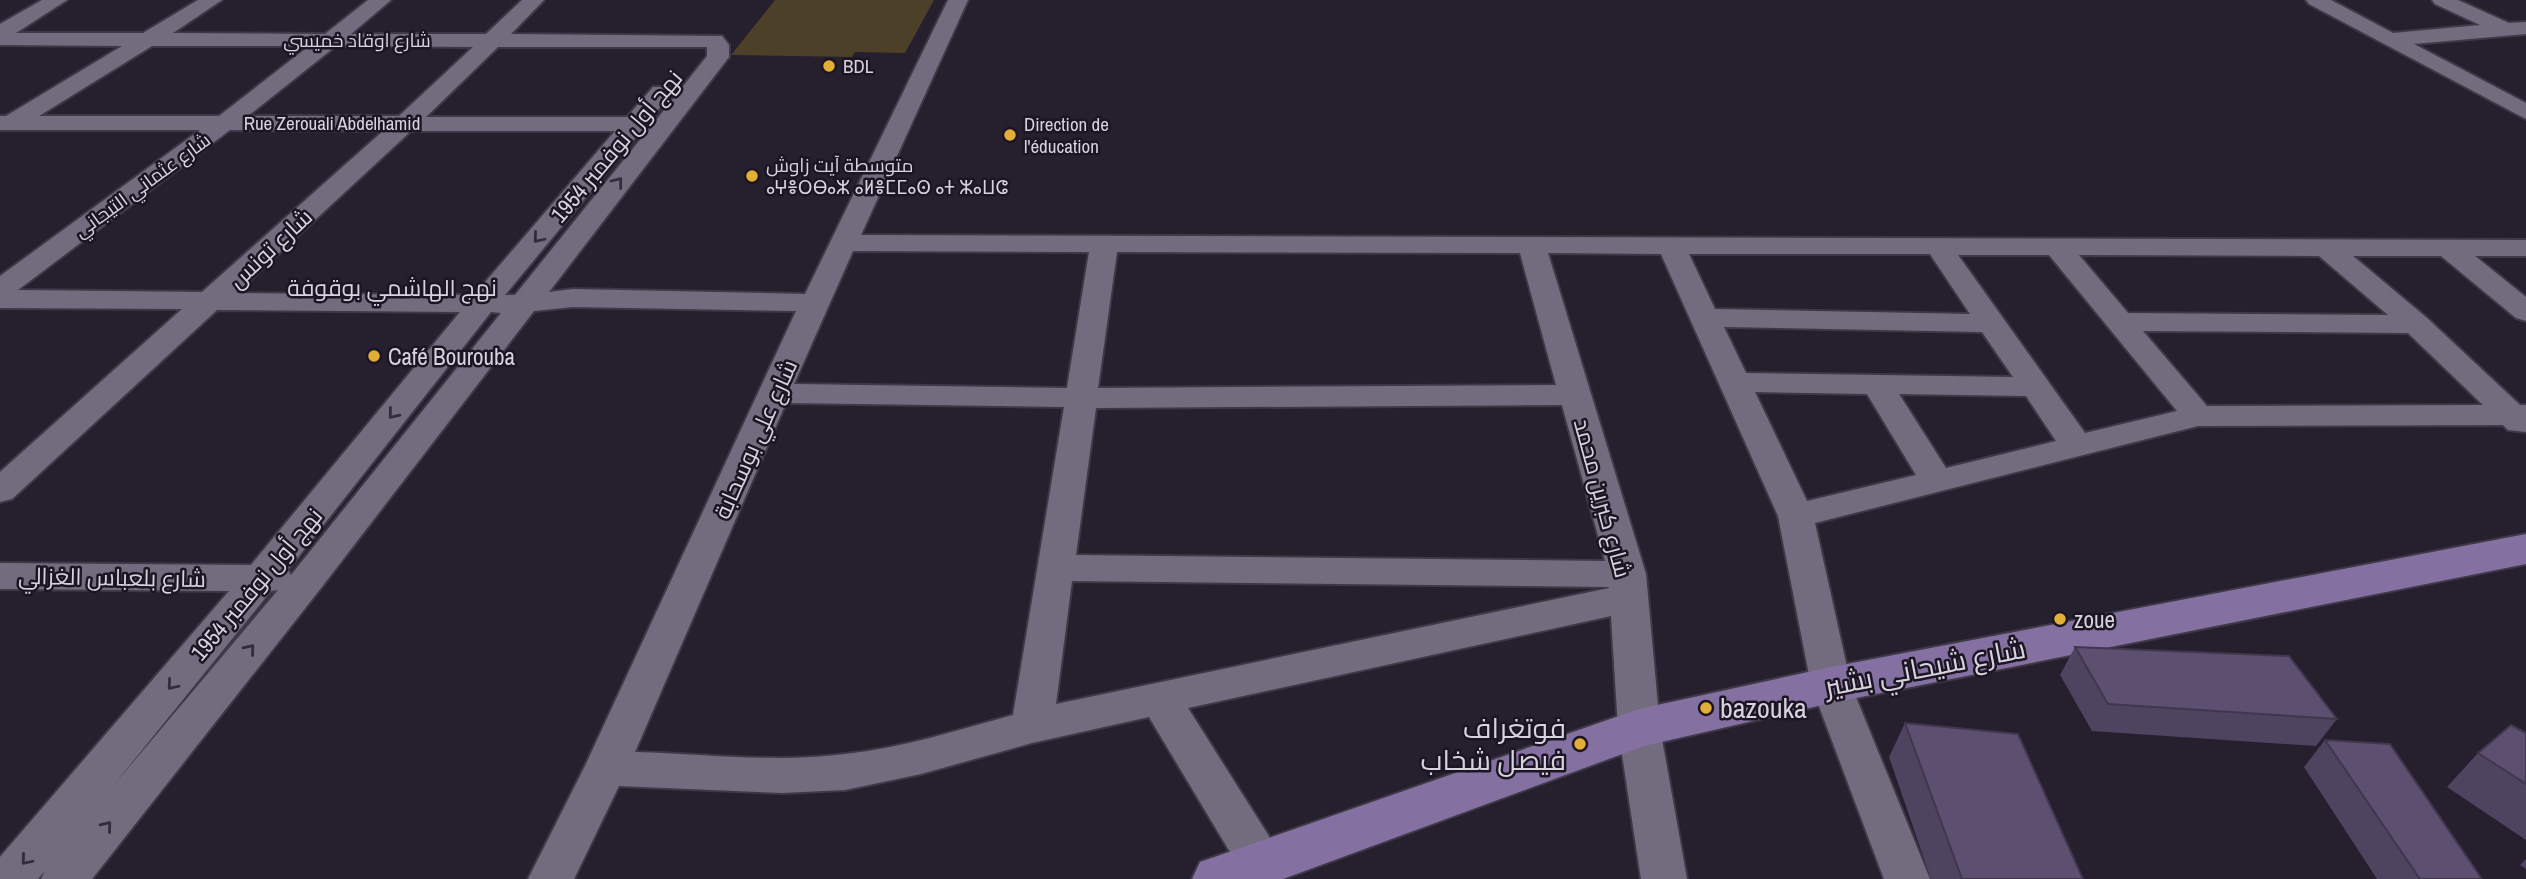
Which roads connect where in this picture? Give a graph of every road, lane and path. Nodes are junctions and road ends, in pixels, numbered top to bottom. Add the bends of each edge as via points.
1 (57, 0) edge
2 (212, 0) edge
3 (381, 0) edge
4 (534, 0) edge
5 (958, 0) edge
6 (2316, 0) edge
7 (2441, 0) edge
8 (2519, 32) edge
9 (0, 33) edge
10 (0, 39) edge
11 (2392, 39) junction
12 (147, 40) junction
13 (491, 40) junction
14 (329, 41) junction
15 (715, 44) joint
16 (2526, 112) edge
17 (225, 123) junction
18 (406, 123) junction
19 (648, 124) junction
20 (4, 125) edge
21 (844, 243) junction
22 (1104, 245) junction
23 (1532, 247) junction
24 (1672, 247) junction
25 (1939, 248) junction
26 (2058, 248) junction
27 (2327, 248) junction
28 (2448, 248) junction
29 (2526, 248) edge
30 (3, 288) edge
31 (220, 294) junction
32 (509, 296) junction
33 (815, 303) junction
34 (2526, 312) edge
35 (1704, 318) junction
36 (2120, 322) junction
37 (1992, 323) junction
38 (2416, 324) junction
39 (1734, 382) junction
40 (1877, 384) junction
41 (2036, 387) junction
42 (776, 393) junction
43 (1575, 395) junction
44 (1079, 398) junction
45 (2197, 416) junction
46 (2521, 420) edge
47 (2077, 446) junction
48 (1937, 481) junction
49 (0, 491) edge
50 (317, 511) junction
51 (359, 512) junction
52 (1796, 516) junction
53 (2526, 549) edge
54 (1054, 568) junction
55 (0, 576) edge
56 (261, 578) junction
57 (308, 579) junction
58 (1628, 586) junction
59 (1831, 685) junction
60 (1160, 699) junction
61 (1032, 726) junction
62 (1639, 728) junction
63 (606, 768) junction
64 (1240, 871) edge
65 (10, 879) edge
66 (64, 879) edge
67 (551, 879) edge
68 (1664, 879) edge
69 (1907, 879) edge

1 - 9 street
2 - 12 street
3 - 14 street, شارع عثماني التيجاني
4 - 13 street, شارع تونس
5 - 21 street, شارع علي بوسحابة
6 - 11 street
7 - 8 street
8 - 11 street
10 - 12 street, شارع اوقاد خميسي
11 - 16 street
12 - 14 street, شارع اوقاد خميسي
12 - 20 street
13 - 14 street, شارع اوقاد خميسي
13 - 15 street, شارع اوقاد خميسي
13 - 18 street, شارع تونس
14 - 17 street, شارع عثماني التيجاني
15 - 19 street, نهج أول نوفمبر 1954 via 718,57
17 - 18 street, Rue Zerouali Abdelhamid
17 - 20 street, Rue Zerouali Abdelhamid
17 - 30 street, شارع عثماني التيجاني
18 - 19 street, Rue Zerouali Abdelhamid
18 - 31 street, شارع تونس
19 - 32 street, نهج أول نوفمبر 1954
21 - 22 street
21 - 33 street, شارع علي بوسحابة
22 - 23 street
22 - 44 street
23 - 24 street
23 - 43 street, شارع كبرين محمد
24 - 25 street
24 - 35 street
25 - 26 street
25 - 37 street
26 - 27 street
26 - 36 street
27 - 28 street
27 - 38 street
28 - 29 street
28 - 34 street
30 - 31 street, نهج الهاشمي بوقوفة
31 - 32 street, نهج الهاشمي بوقوفة
31 - 49 street, شارع تونس
32 - 33 street, نهج الهاشمي بوقوفة
32 -> 50 street, نهج أول نوفمبر 1954
32 - 51 street, نهج أول نوفمبر 1954
33 - 42 street, شارع علي بوسحابة
35 - 37 street
35 - 39 street
36 - 38 street
36 - 45 street
37 - 41 street
38 - 46 street
39 - 40 street
39 - 52 street
40 - 41 street
40 - 48 street
41 - 47 street
42 - 44 street
42 - 63 street, شارع علي بوسحابة
43 - 44 street
43 - 58 street, شارع كبرين محمد
44 - 54 street
45 - 46 street
45 - 47 street
47 - 48 street
48 - 52 street
50 - 51 street
50 - 56 street, نهج أول نوفمبر 1954
51 - 57 street, نهج أول نوفمبر 1954
52 - 59 street
53 - 59 main road, شارع شيحاني بشير
54 - 58 street
54 - 61 street
55 - 56 street, شارع بلعباس الغزالي
56 - 57 street, شارع بلعباس الغزالي
56 -> 65 street, نهج أول نوفمبر 1954
66 -> 57 street, نهج أول نوفمبر 1954
58 - 60 street
58 - 62 street, شارع كبرين محمد
59 - 62 main road, شارع شيحاني بشير
59 - 69 street
60 - 61 street
60 - 64 street
61 - 63 street via 921,757 845,772 782,775
62 - 64 main road, شارع شيحاني بشير
62 - 68 street, شارع كبرين محمد
63 - 67 street, شارع علي بوسحابة

